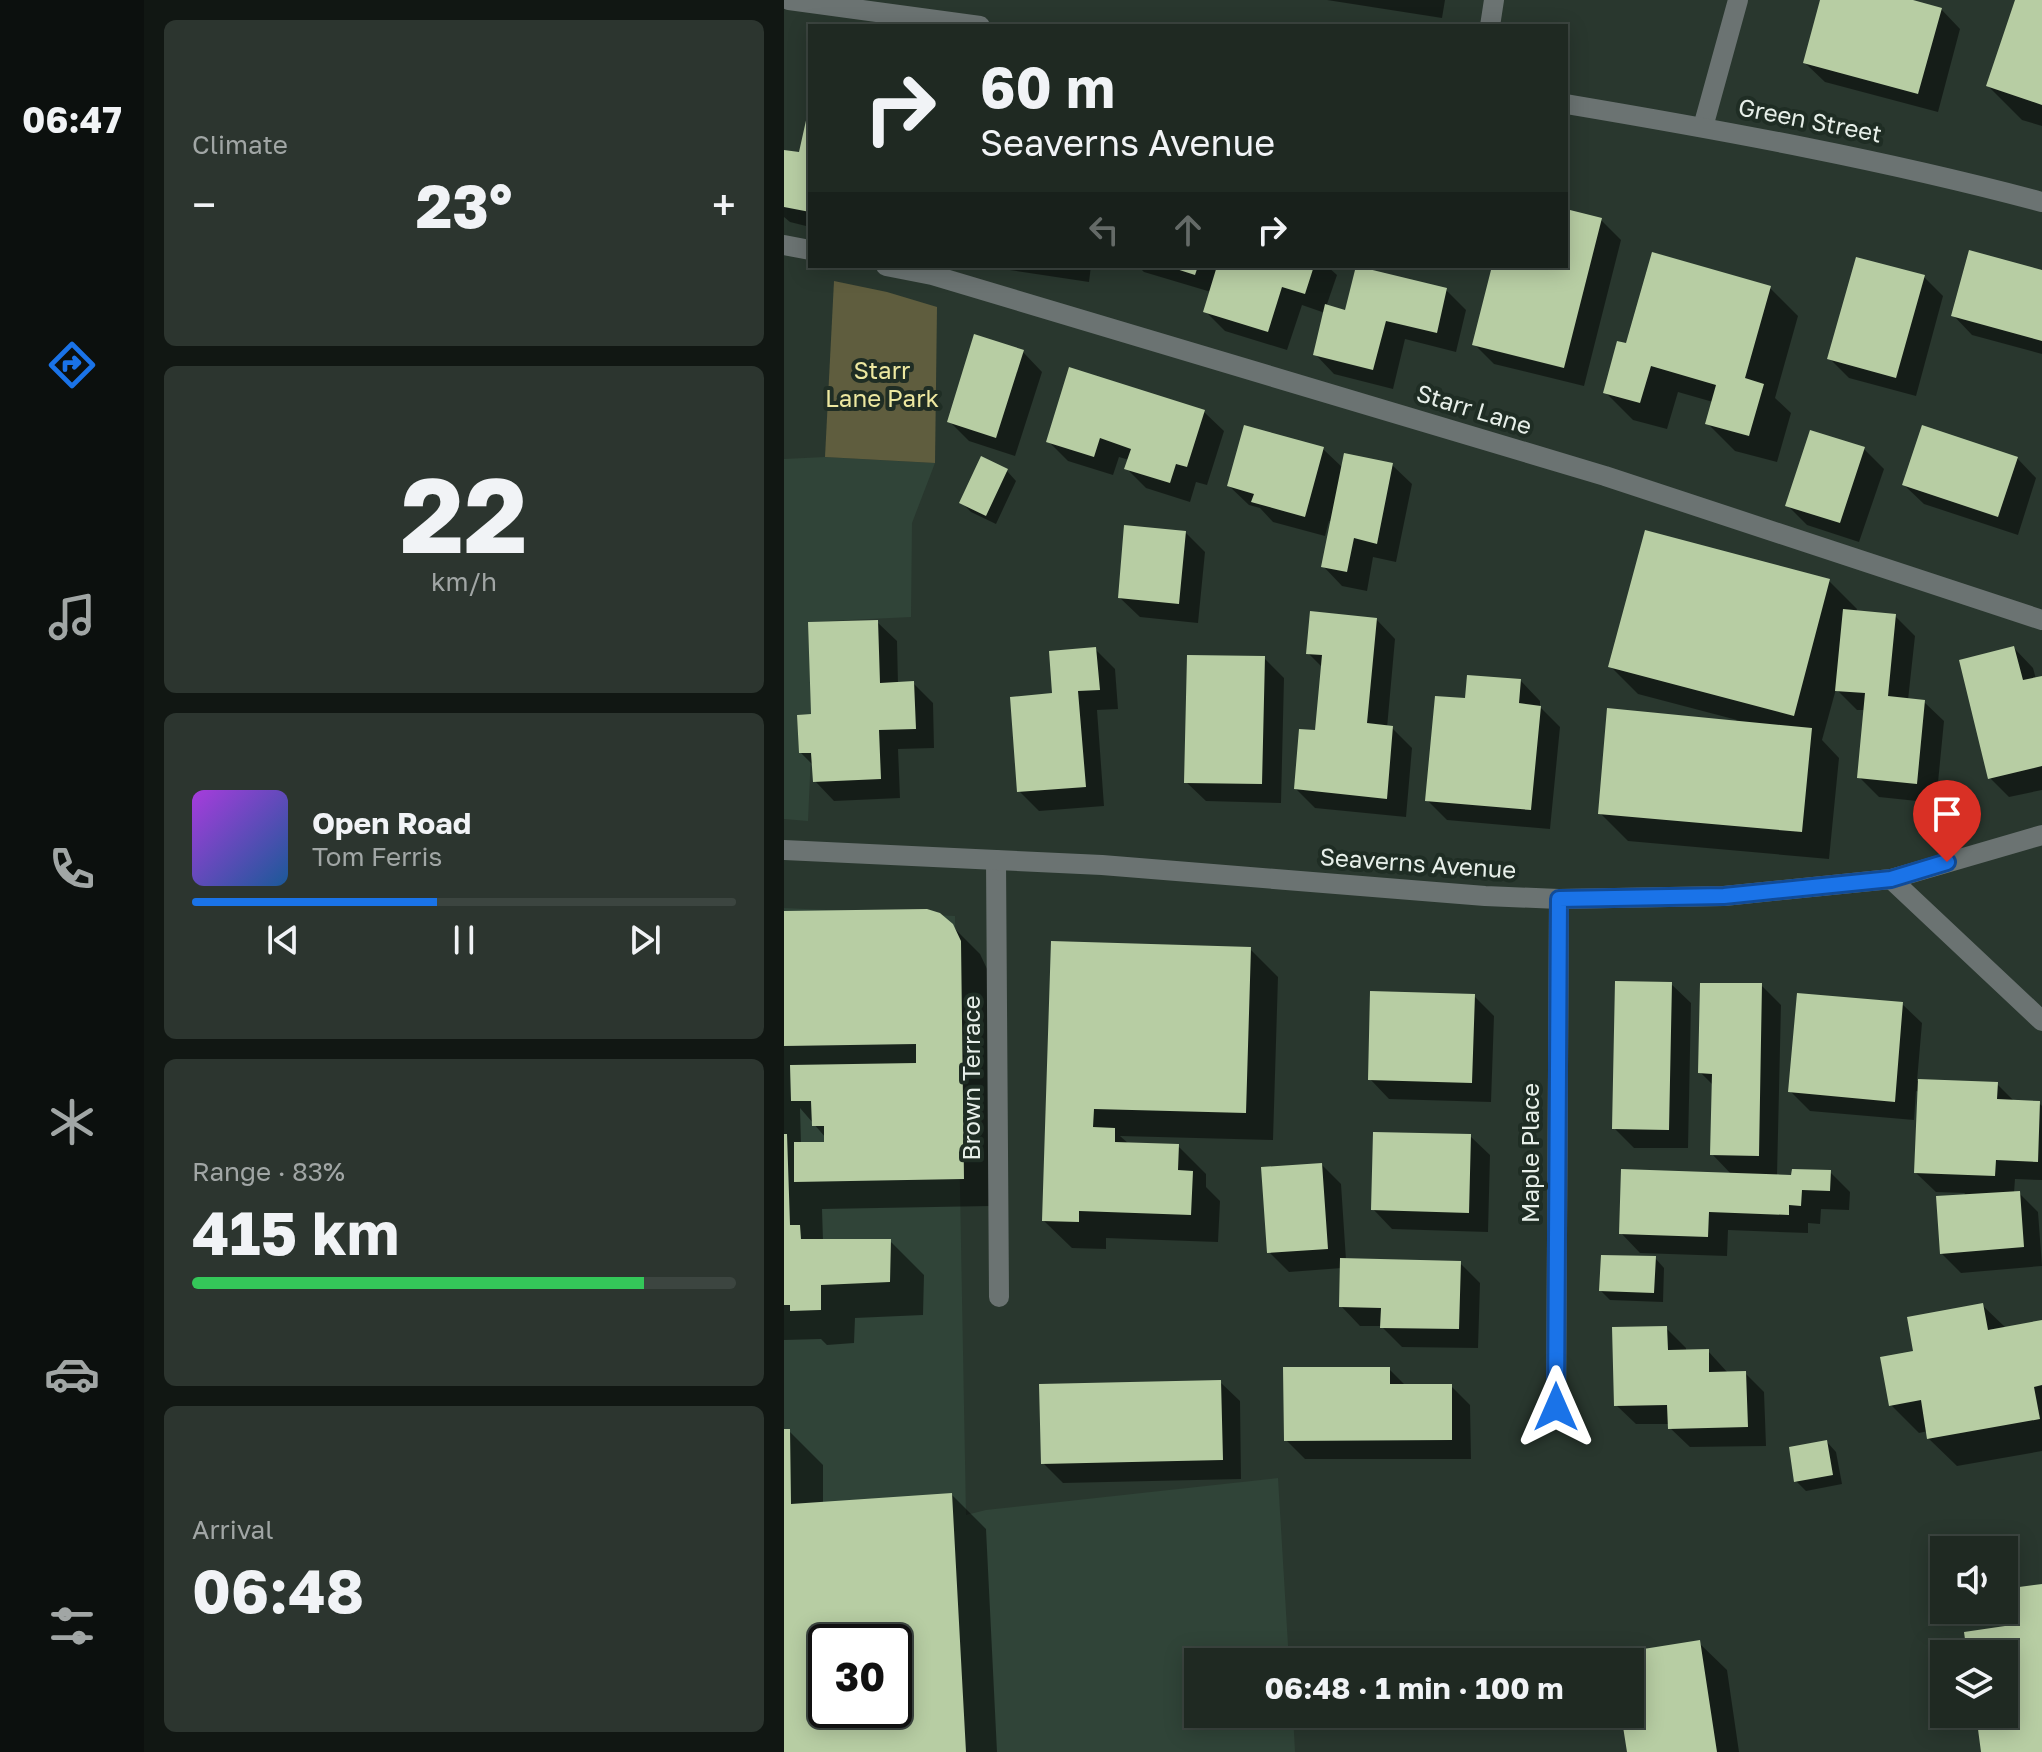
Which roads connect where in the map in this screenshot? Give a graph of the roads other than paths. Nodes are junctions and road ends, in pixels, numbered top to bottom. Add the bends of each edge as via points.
1 (789, 0) edge
2 (1494, 0) edge
3 (1738, 0) edge
4 (965, 24) edge
5 (1490, 24) edge
6 (1568, 104) edge
7 (1703, 127) junction
8 (2042, 202) edge
9 (784, 245) edge
10 (808, 250) edge
11 (896, 268) edge
12 (2042, 620) edge
13 (2042, 835) edge
14 (784, 850) edge
15 (996, 860) junction
16 (1891, 879) junction
17 (1559, 899) junction
18 (2042, 1021) edge
19 (999, 1297) dead end
20 (1556, 1407) dead end

1 - 4 street
2 - 5 street
3 - 7 street
6 - 7 street, Green Street
7 - 8 street, Green Street via 1945,175
9 - 10 street
11 - 12 street, Starr Lane via 1605,476
13 - 16 street, Seaverns Avenue
14 - 15 street, Seaverns Avenue
15 - 17 street, Seaverns Avenue
15 - 19 street, Brown Terrace
16 - 17 street, Seaverns Avenue via 1724,896
16 - 18 street
17 - 20 street, Maple Place

